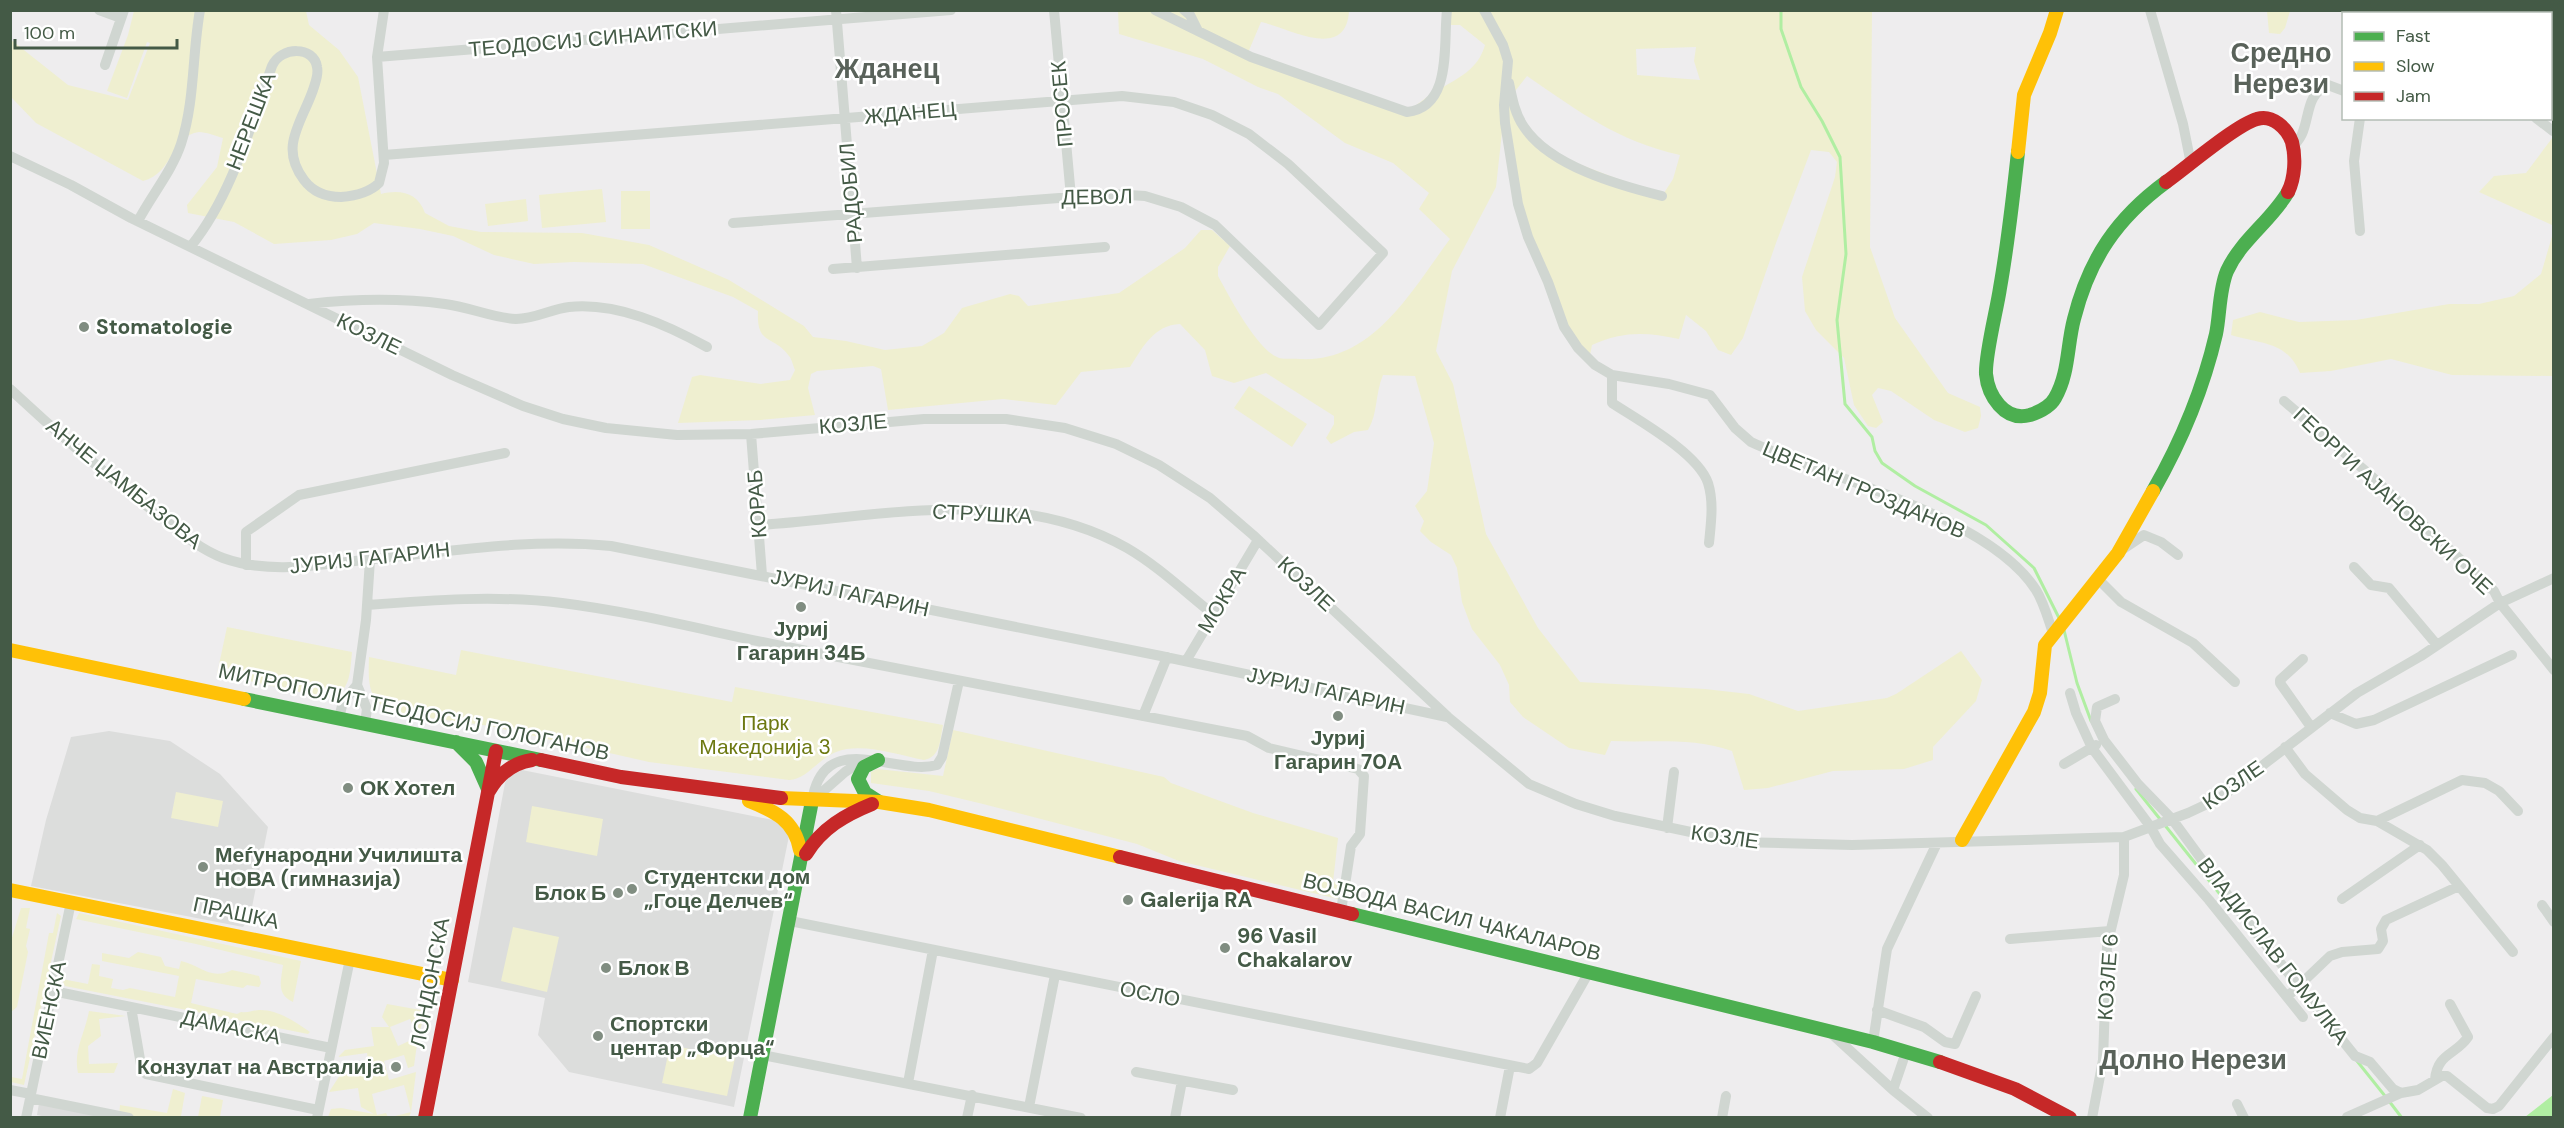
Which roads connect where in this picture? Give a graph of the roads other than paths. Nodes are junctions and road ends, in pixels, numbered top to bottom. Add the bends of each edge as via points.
1 (99, 10) edge
2 (200, 10) edge
3 (384, 10) edge
4 (951, 10) edge
5 (1054, 10) edge
6 (1155, 10) edge
7 (1184, 10) edge
8 (1447, 10) edge
9 (1484, 10) edge
10 (2057, 10) edge
11 (2150, 10) edge
12 (122, 14) edge
13 (836, 15) edge
14 (1198, 31) junction
15 (378, 57) junction
16 (105, 65) dead end
17 (1508, 80) junction
18 (2342, 91) edge
19 (1062, 100) junction
20 (844, 119) junction
21 (2360, 120) edge
22 (2539, 120) edge
23 (2553, 131) edge
24 (2293, 147) junction
25 (384, 155) junction
26 (10, 156) edge
27 (2191, 165) junction
28 (1662, 196) dead end
29 (1071, 197) junction
30 (853, 215) junction
31 (138, 222) junction
32 (733, 223) dead end
33 (2360, 231) dead end
34 (191, 246) junction
35 (1105, 247) dead end
36 (1383, 254) joint
37 (857, 267) junction
38 (832, 269) dead end
39 (309, 304) junction
40 (707, 347) dead end
41 (1612, 375) junction
42 (10, 389) edge
43 (2284, 401) dead end
44 (751, 434) junction
45 (505, 453) dead end
46 (759, 525) junction
47 (1258, 540) junction
48 (1709, 543) dead end
49 (2118, 553) junction
50 (2178, 555) dead end
51 (370, 560) junction
52 (246, 565) junction
53 (2354, 567) dead end
54 (762, 576) junction
55 (2553, 578) edge
56 (2098, 579) junction
57 (2500, 603) junction
58 (367, 606) junction
59 (1214, 615) junction
60 (2053, 633) junction
61 (2437, 645) junction
62 (10, 650) edge
63 (2512, 655) dead end
64 (1167, 657) junction
65 (2303, 659) dead end
66 (1186, 661) junction
67 (2553, 670) edge
68 (959, 681) junction
69 (2235, 682) dead end
70 (357, 685) junction
71 (2070, 693) dead end
72 (2115, 699) dead end
73 (2330, 713) junction
74 (1143, 716) junction
75 (1448, 717) junction
76 (339, 718) junction
77 (365, 723) junction
78 (2312, 727) junction
79 (2104, 740) junction
80 (455, 741) junction
81 (2092, 747) junction
82 (2285, 747) junction
83 (496, 751) junction
84 (539, 760) junction
85 (872, 760) junction
86 (2064, 764) dead end
87 (1674, 772) dead end
88 (724, 792) junction
89 (488, 794) junction
90 (812, 801) junction
91 (879, 802) junction
92 (2518, 811) dead end
93 (2172, 819) junction
94 (2377, 821) junction
95 (2150, 826) junction
96 (1667, 828) junction
97 (2124, 837) junction
98 (1962, 840) junction
99 (1937, 843) junction
100 (2420, 845) junction
101 (800, 866) junction
102 (2459, 886) junction
103 (2223, 888) junction
104 (10, 890) edge
105 (2342, 899) dead end
106 (2209, 900) junction
107 (71, 902) junction
108 (2541, 905) dead end
109 (1341, 911) junction
110 (790, 921) junction
111 (2553, 922) edge
112 (2110, 931) junction
113 (2010, 939) dead end
114 (933, 950) junction
115 (2513, 952) dead end
116 (350, 959) junction
117 (1589, 972) junction
118 (1055, 975) junction
119 (452, 980) junction
120 (2300, 986) junction
121 (52, 991) junction
122 (1976, 996) dead end
123 (2286, 997) junction
124 (2450, 1004) dead end
125 (131, 1007) junction
126 (1877, 1010) junction
127 (2303, 1017) dead end
128 (1829, 1031) junction
129 (2553, 1037) edge
130 (1874, 1042) junction
131 (332, 1048) junction
132 (1906, 1052) junction
133 (762, 1055) junction
134 (1510, 1066) junction
135 (1136, 1072) dead end
136 (2435, 1080) junction
137 (1182, 1081) junction
138 (908, 1083) junction
139 (10, 1089) edge
140 (1233, 1090) dead end
141 (1893, 1090) junction
142 (972, 1095) junction
143 (31, 1096) junction
144 (1725, 1096) dead end
145 (2391, 1097) junction
146 (2237, 1104) dead end
147 (1029, 1107) junction
148 (318, 1114) edge
149 (2347, 1117) edge
150 (26, 1118) edge
151 (129, 1118) edge
152 (424, 1118) edge
153 (750, 1118) edge
154 (967, 1118) edge
155 (1081, 1118) edge
156 (1175, 1118) edge
157 (1500, 1118) edge
158 (1722, 1118) edge
159 (1928, 1118) edge
160 (2070, 1118) edge
161 (2092, 1118) edge
162 (2244, 1118) edge

1 - 12 street
2 - 31 street via 187,120 180,146
3 - 15 street, НЕРЕШКА
4 - 13 street, ТЕОДОСИЈ СИНАИТСКИ
5 - 19 street, ПРОСЕК
6 - 14 street
7 - 14 street
8 - 14 street via 1444,71 1437,90 1421,109 1407,112 1251,57
9 - 17 street via 1507,54
10 - 27 street via 2024,95 2006,256 1986,372 1991,395 1998,405 2025,416 2040,412 2054,401 2063,382 2074,318 2107,239 2136,206
11 - 27 street
12 - 16 street
13 - 15 street, ТЕОДОСИЈ СИНАИТСКИ
13 - 20 street, РАДОБИЛ
15 - 25 street, НЕРЕШКА
17 - 28 street via 1522,124 1542,146 1602,178
17 - 41 street via 1505,123 1527,237 1564,327 1595,366
18 - 24 street via 2328,85 2319,89
19 - 20 street, ЖДАНЕЦ
19 - 29 street, ПРОСЕК
19 - 36 street, ЖДАНЕЦ via 1122,96 1174,102 1212,115 1249,134 1288,164
20 - 25 street, ЖДАНЕЦ
20 - 30 street, РАДОБИЛ
21 - 33 street via 2354,161
22 - 23 street
24 - 27 street via 2280,125 2270,118 2257,119
24 - 49 street via 2290,188 2280,206 2232,260 2206,371 2183,434
25 - 34 street, НЕРЕШКА via 381,180 364,193 337,197 319,193 308,185 296,169 291,149 318,69 308,55 296,51 278,55 243,148 216,207
26 - 31 street, КОЗЛЕ
29 - 30 street, ДЕВОЛ
29 - 36 street, ДЕВОЛ via 1145,196 1181,207 1215,225 1319,325
30 - 32 street, ДЕВОЛ
30 - 37 street, РАДОБИЛ
31 - 34 street, КОЗЛЕ
34 - 39 street, КОЗЛЕ
35 - 37 street
37 - 38 street
39 - 40 street via 348,300 425,302 515,319 571,307 603,308 646,320
39 - 44 street, КОЗЛЕ via 452,375 563,419 641,433
41 - 48 street via 1612,403 1661,434 1701,469 1708,482 1712,506
41 - 60 street, ЦВЕТАН ГРОЗДАНОВ via 1710,395 1751,442 1896,499 1965,531 2019,570 2036,590
42 - 52 street, АНЧЕ ЏАМБАЗОВА via 83,456 191,540 217,556
43 - 57 street, ГЕОРГИ АЈАНОВСКИ ОЧЕ via 2369,474 2494,591
44 - 46 street, КОРАБ
44 - 47 street, КОЗЛЕ via 959,418 1006,418 1065,428 1116,444 1174,474 1210,498
45 - 52 street via 299,495 246,532
46 - 54 street, КОРАБ
46 - 59 street, СТРУШКА via 947,509 1042,516 1126,547
47 - 59 street, МОКРА
47 - 75 street, КОЗЛЕ
49 - 50 street via 2144,535
49 - 56 street
51 - 52 street, ЈУРИЈ ГАГАРИН via 272,567
51 - 54 street, ЈУРИЈ ГАГАРИН via 503,545 564,543 639,551
51 - 58 street
53 - 61 street via 2371,585 2390,588
54 - 64 street, ЈУРИЈ ГАГАРИН
55 - 57 street, КОЗЛЕ
56 - 60 street
56 - 69 street via 2121,602 2193,643
57 - 61 street, КОЗЛЕ
57 - 67 street, ГЕОРГИ АЈАНОВСКИ ОЧЕ
58 - 68 street via 471,600 559,603
58 - 70 street
59 - 66 street, МОКРА
60 - 98 street via 2045,645 2040,692 2026,729
61 - 73 street, КОЗЛЕ
62 - 76 street, МИТРОПОЛИТ ТЕОДОСИЈ ГОЛОГАНОВ
63 - 73 street via 2374,720 2356,724
64 - 66 street, ЈУРИЈ ГАГАРИН
64 - 74 street
65 - 78 street via 2280,683
66 - 75 street, ЈУРИЈ ГАГАРИН
68 - 74 street
68 - 85 street via 940,763 929,766
70 - 76 street via 343,702
70 - 77 street via 367,709
71 - 81 street
72 - 79 street, ВЛАДИСЛАВ ГОМУЛКА via 2097,707 2094,714
73 - 78 street, КОЗЛЕ
74 - 109 street via 1247,736 1269,748 1362,772 1359,834 1351,846
75 - 96 street, КОЗЛЕ via 1515,773 1545,792 1615,816
76 - 77 street, МИТРОПОЛИТ ТЕОДОСИЈ ГОЛОГАНОВ
77 - 80 street, МИТРОПОЛИТ ТЕОДОСИЈ ГОЛОГАНОВ
78 - 82 street, КОЗЛЕ
79 - 81 street
79 - 93 street, ВЛАДИСЛАВ ГОМУЛКА
80 - 83 street, МИТРОПОЛИТ ТЕОДОСИЈ ГОЛОГАНОВ
80 - 89 street via 482,771
81 - 86 street
81 - 95 street
82 - 93 street, КОЗЛЕ via 2220,798
82 - 94 street via 2305,774 2347,810 2360,818
83 - 84 street, МИТРОПОЛИТ ТЕОДОСИЈ ГОЛОГАНОВ
83 - 89 street, ЛОНДОНСКА
84 - 88 street, МИТРОПОЛИТ ТЕОДОСИЈ ГОЛОГАНОВ
84 - 89 street via 512,766
85 - 90 street via 845,772
85 - 91 street via 858,779 865,793
87 - 96 street
88 - 90 street, МИТРОПОЛИТ ТЕОДОСИЈ ГОЛОГАНОВ
88 - 101 street via 787,819 800,846
89 - 119 street, ЛОНДОНСКА
90 - 91 street, ВОЈВОДА ВАСИЛ ЧАКАЛАРОВ
90 - 101 street
91 - 101 street via 828,826 815,839
91 - 109 street, ВОЈВОДА ВАСИЛ ЧАКАЛАРОВ via 929,810
92 - 94 street via 2485,783 2463,780
93 - 95 street, КОЗЛЕ
93 - 103 street, ВЛАДИСЛАВ ГОМУЛКА
94 - 100 street
95 - 97 street, КОЗЛЕ
95 - 106 street via 2160,844
96 - 99 street, КОЗЛЕ via 1738,842
97 - 98 street, КОЗЛЕ
97 - 112 street, КОЗЛЕ 6 via 2124,875
98 - 99 street, КОЗЛЕ
99 - 126 street via 1887,949
100 - 102 street
100 - 105 street
101 - 110 street
102 - 115 street
102 - 120 street via 2386,920 2378,949 2330,956
103 - 106 street
103 - 120 street, ВЛАДИСЛАВ ГОМУЛКА
104 - 107 street, ПРАШКА
106 - 123 street
107 - 116 street, ПРАШКА
107 - 121 street, ВИЕНСКА
108 - 111 street
109 - 117 street, ВОЈВОДА ВАСИЛ ЧАКАЛАРОВ
110 - 114 street, ОСЛО
110 - 133 street
112 - 113 street
112 - 161 street, КОЗЛЕ 6 via 2103,1060
114 - 118 street, ОСЛО
114 - 138 street
116 - 119 street, ПРАШКА
116 - 131 street
117 - 128 street, ВОЈВОДА ВАСИЛ ЧАКАЛАРОВ
117 - 134 street, ОСЛО via 1537,1063 1529,1070
118 - 134 street, ОСЛО
118 - 147 street
119 - 152 street, ЛОНДОНСКА
120 - 123 street
120 - 145 street, ВЛАДИСЛАВ ГОМУЛКА via 2355,1056 2370,1062 2393,1089
121 - 125 street, ДАМАСКА
121 - 143 street, ВИЕНСКА
122 - 126 street via 1955,1044 1945,1042 1924,1027
123 - 127 street
124 - 136 street via 2468,1036 2441,1060
125 - 131 street, ДАМАСКА
125 - 148 street via 146,1074
126 - 130 street
128 - 130 street, ВОЈВОДА ВАСИЛ ЧАКАЛАРОВ
128 - 141 street
129 - 136 street via 2496,1108 2487,1108 2452,1078 2442,1076
130 - 132 street, ВОЈВОДА ВАСИЛ ЧАКАЛАРОВ
131 - 148 street
132 - 141 street
132 - 160 street, ВОЈВОДА ВАСИЛ ЧАКАЛАРОВ via 2015,1089
133 - 138 street
133 - 153 street
134 - 157 street
135 - 137 street
136 - 145 street via 2411,1093
137 - 140 street
137 - 156 street
138 - 142 street
139 - 143 street
141 - 159 street
142 - 147 street
142 - 154 street
143 - 150 street, ВИЕНСКА
143 - 151 street
144 - 158 street
145 - 149 street
146 - 162 street
147 - 155 street

